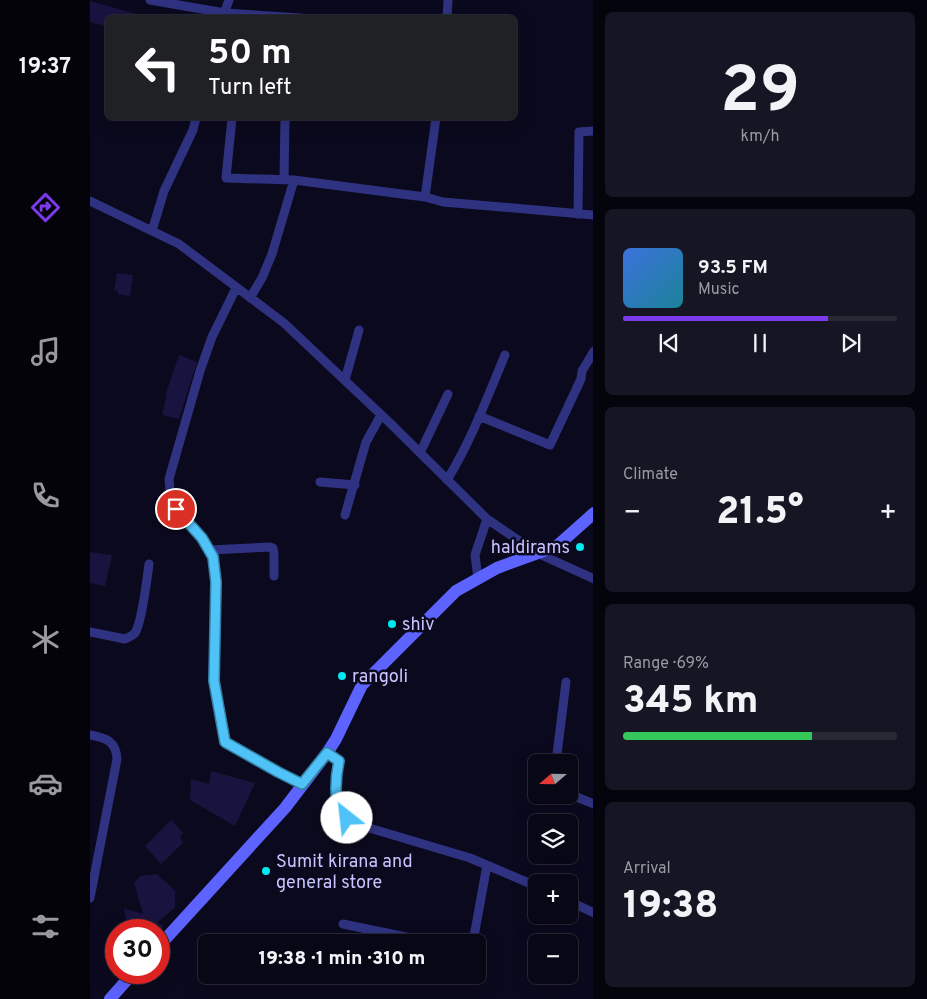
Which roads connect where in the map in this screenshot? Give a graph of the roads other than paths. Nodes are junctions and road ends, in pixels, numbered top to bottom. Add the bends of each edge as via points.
1 (150, 0) edge
2 (229, 0) edge
3 (448, 0) edge
4 (224, 15) edge
5 (446, 15) edge
6 (196, 120) edge
7 (232, 120) edge
8 (285, 120) edge
9 (436, 120) edge
10 (593, 131) edge
11 (284, 180) junction
12 (294, 180) junction
13 (425, 197) junction
14 (90, 201) edge
15 (578, 214) junction
16 (593, 215) edge
17 (152, 231) junction
18 (236, 288) junction
19 (250, 298) junction
20 (359, 330) dead end
21 (593, 351) edge
22 (505, 356) dead end
23 (345, 380) junction
24 (448, 394) dead end
25 (381, 415) junction
26 (479, 416) junction
27 (420, 453) junction
28 (447, 480) junction
29 (320, 482) dead end
30 (354, 485) junction
31 (593, 513) edge
32 (346, 515) dead end
33 (488, 520) junction
34 (210, 550) junction
35 (537, 553) junction
36 (149, 564) dead end
37 (274, 576) dead end
38 (478, 579) junction
39 (593, 579) edge
40 (90, 632) edge
41 (566, 682) dead end
42 (90, 735) edge
43 (327, 753) junction
44 (557, 754) edge
45 (302, 784) junction
46 (578, 798) edge
47 (593, 804) edge
48 (94, 855) edge
49 (487, 865) junction
50 (528, 883) edge
51 (90, 898) edge
52 (578, 906) edge
53 (593, 913) edge
54 (343, 924) dead end
55 (170, 934) edge
56 (391, 934) edge
57 (475, 934) edge
58 (123, 984) edge
59 (110, 999) edge

1 - 4 street
2 - 4 street
3 - 5 street
6 - 17 street via 164,191
7 - 11 street via 226,178
8 - 11 street
9 - 13 street
10 - 15 street via 579,132
11 - 12 street
12 - 13 street
12 - 19 street via 272,254
13 - 15 street via 443,202
14 - 17 street
15 - 16 street
17 - 18 street via 179,244
18 - 19 street
18 - 34 street via 212,337 200,371 169,479 176,509
19 - 23 street via 284,323
20 - 23 street
21 - 26 street via 550,445
22 - 26 street
23 - 25 street
24 - 27 street
25 - 27 street
25 - 30 street via 366,442
26 - 28 street
27 - 28 street
28 - 33 street
29 - 30 street
30 - 32 street
31 - 35 main road via 556,546
33 - 35 street
33 - 38 street via 475,555
34 - 37 street via 270,546 274,550
34 - 45 street via 216,582 214,681 225,742
35 - 38 main road
35 - 39 street
36 - 40 street via 138,627 134,633 125,639
38 - 43 main road via 456,591 362,685
41 - 44 street
42 - 48 street via 107,739 117,753
43 - 45 main road
43 - 49 street via 339,761 335,794 338,812 356,824
45 - 55 main road via 286,808
46 - 47 street
48 - 51 street
49 - 50 street
49 - 57 street
52 - 53 street
54 - 56 street
58 - 59 main road

